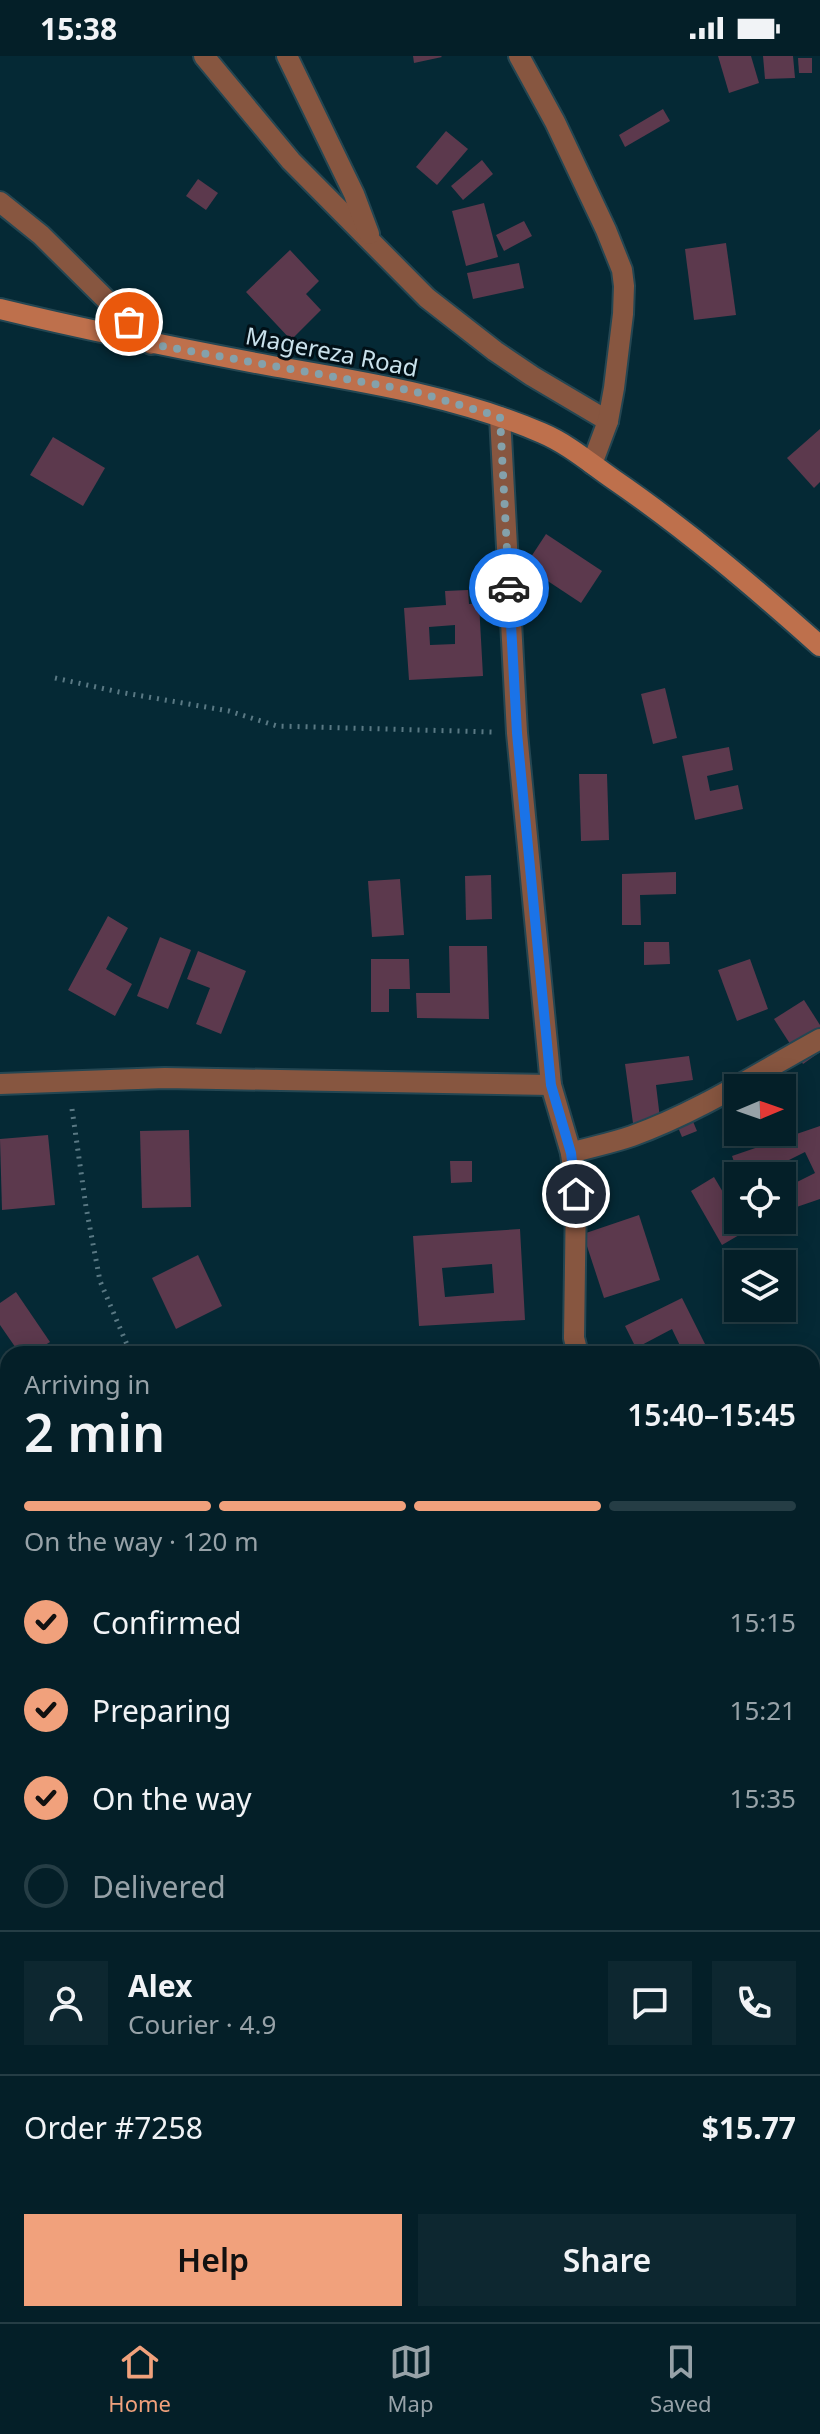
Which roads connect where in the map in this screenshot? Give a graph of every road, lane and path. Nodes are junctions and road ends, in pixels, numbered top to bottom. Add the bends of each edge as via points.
1 (204, 56) edge
2 (287, 56) edge
3 (519, 56) edge
4 (0, 202) edge
5 (371, 239) junction
6 (0, 309) edge
7 (151, 344) junction
8 (500, 417) junction
9 (608, 421) junction
10 (592, 464) junction
11 (820, 646) edge
12 (55, 678) dead end
13 (517, 733) junction
14 (820, 1039) edge
15 (68, 1080) junction
16 (0, 1084) edge
17 (551, 1085) junction
18 (571, 1153) junction
19 (128, 1346) edge
20 (576, 1346) edge

1 - 5 street via 321,194
2 - 5 street
3 - 9 street via 622,270 623,314
4 - 7 street via 41,235
5 - 9 street via 460,325
6 - 7 street, Magereza Road
7 - 8 street, Magereza Road via 413,391
8 - 10 street, Magereza Road via 545,434
8 - 13 street
9 - 10 street
10 - 11 street, Magereza Road via 701,544
12 - 13 path via 229,711 277,726
13 - 17 street
14 - 18 street via 680,1116 628,1138
15 - 16 street
15 - 17 street
15 - 19 path via 100,1281
17 - 18 street
18 - 20 street

